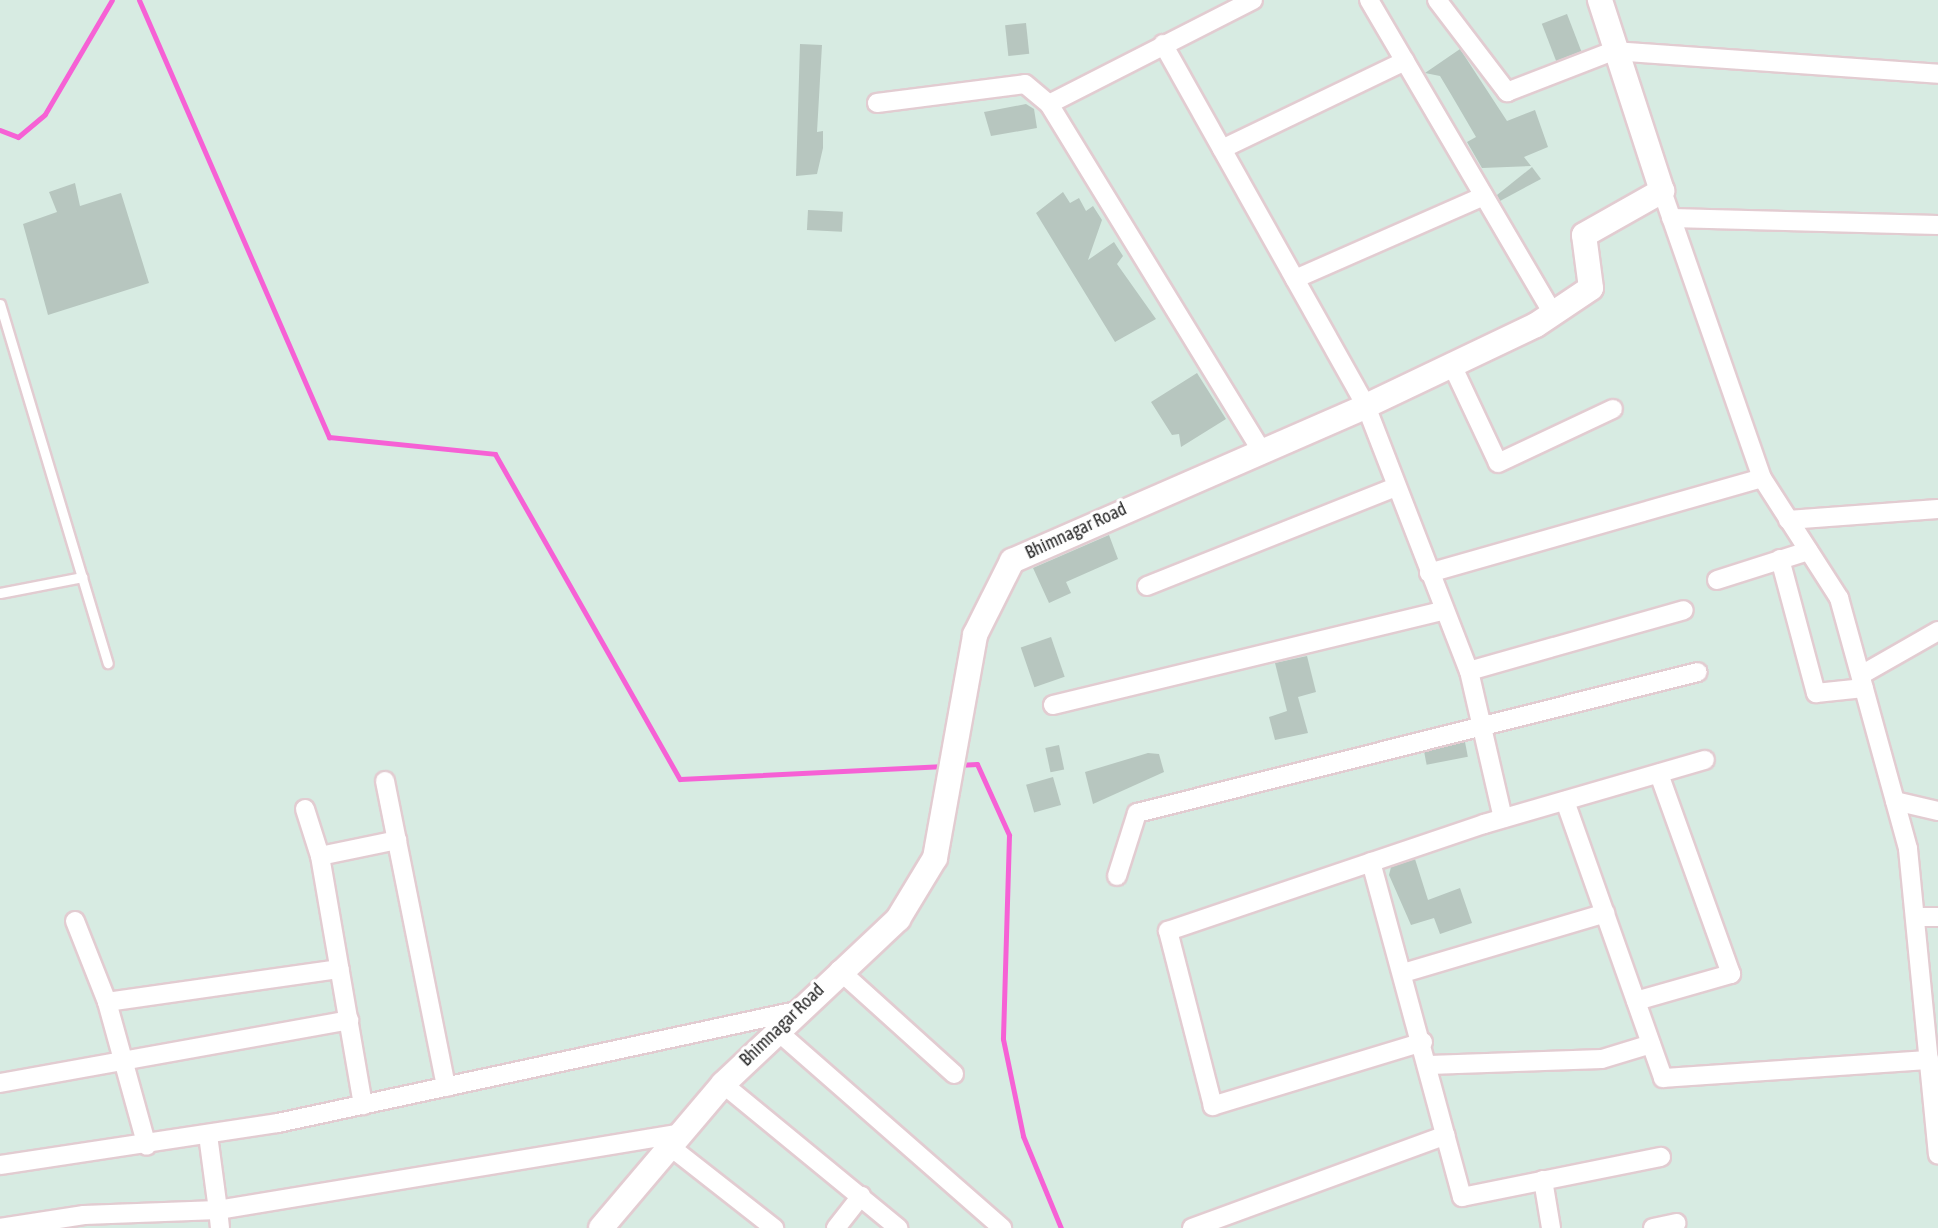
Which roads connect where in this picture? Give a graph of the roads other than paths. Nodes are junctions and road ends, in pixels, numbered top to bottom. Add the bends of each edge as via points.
1 (1253, 0) edge
2 (1368, 0) edge
3 (1437, 0) edge
4 (1600, 0) edge
5 (1163, 44) junction
6 (1613, 51) junction
7 (1405, 61) junction
8 (1938, 74) edge
9 (877, 103) dead end
10 (1049, 104) junction
11 (1222, 149) junction
12 (1661, 191) junction
13 (1484, 196) junction
14 (1671, 218) junction
15 (1938, 225) edge
16 (1295, 279) junction
17 (0, 304) edge
18 (1553, 313) junction
19 (1451, 363) junction
20 (1366, 406) junction
21 (1613, 409) dead end
22 (1260, 448) junction
23 (1762, 478) junction
24 (1396, 487) junction
25 (1938, 509) edge
26 (1788, 520) junction
27 (1808, 551) junction
28 (1780, 559) junction
29 (1429, 573) junction
30 (82, 577) junction
31 (1717, 580) dead end
32 (1147, 586) dead end
33 (0, 593) edge
34 (1684, 610) dead end
35 (1443, 611) junction
36 (1938, 631) edge
37 (108, 663) dead end
38 (1469, 671) junction
39 (1698, 672) dead end
40 (1862, 682) junction
41 (1053, 705) dead end
42 (1479, 726) junction
43 (1705, 761) dead end
44 (1658, 774) junction
45 (385, 781) dead end
46 (1938, 797) edge
47 (1565, 800) junction
48 (1895, 801) junction
49 (1919, 807) junction
50 (305, 809) dead end
51 (1938, 811) edge
52 (1503, 818) junction
53 (397, 840) junction
54 (320, 856) junction
55 (1371, 862) junction
56 (1116, 876) dead end
57 (1605, 913) junction
58 (1915, 917) junction
59 (1938, 917) edge
60 (75, 921) dead end
61 (340, 970) junction
62 (839, 970) junction
63 (1403, 973) junction
64 (1636, 1001) junction
65 (107, 1002) junction
66 (349, 1020) junction
67 (783, 1020) junction
68 (1423, 1042) junction
69 (1651, 1044) junction
70 (122, 1059) junction
71 (1929, 1060) junction
72 (1429, 1065) junction
73 (954, 1074) dead end
74 (1935, 1082) edge
75 (0, 1083) edge
76 (723, 1084) junction
77 (446, 1087) junction
78 (363, 1105) junction
79 (208, 1135) junction
80 (1446, 1135) junction
81 (678, 1140) junction
82 (146, 1146) junction
83 (1938, 1155) edge
84 (1661, 1157) dead end
85 (0, 1165) edge
86 (1542, 1180) junction
87 (861, 1196) junction
88 (218, 1210) junction
89 (1676, 1223) dead end
90 (0, 1227) edge
91 (220, 1228) edge
92 (601, 1228) edge
93 (774, 1228) edge
94 (835, 1228) edge
95 (898, 1228) edge
96 (1002, 1228) edge
97 (1192, 1228) edge
98 (1551, 1228) edge
99 (1653, 1228) edge

1 - 5 street
2 - 7 street
3 - 6 street via 1507,92
4 - 6 street
5 - 10 street
5 - 11 street
6 - 8 street
6 - 12 street
7 - 11 street
7 - 13 street
9 - 10 street via 1025,84
10 - 22 street
11 - 16 street
12 - 14 street
12 - 18 street, Bhimnagar Road via 1584,235 1591,288
13 - 16 street
13 - 18 street
14 - 15 street
14 - 23 street
16 - 20 street
17 - 30 lane
18 - 19 street, Bhimnagar Road
19 - 20 street, Bhimnagar Road
19 - 21 street via 1498,463
20 - 22 street, Bhimnagar Road
20 - 24 street
22 - 62 street, Bhimnagar Road via 1012,561 975,635 949,804 935,858 898,919
23 - 26 street
23 - 29 street
24 - 29 street
24 - 32 street
25 - 26 street
26 - 27 street
27 - 28 street
27 - 40 street via 1839,598
28 - 31 street
28 - 40 street via 1816,693
29 - 35 street
30 - 33 lane
30 - 37 lane
34 - 38 street
35 - 38 street
35 - 41 street
36 - 40 street
38 - 42 street
39 - 42 street
40 - 48 street
42 - 52 street
42 - 56 street via 1137,813
43 - 44 street
44 - 47 street
44 - 64 street via 1731,974
45 - 53 street
46 - 49 street
47 - 52 street
47 - 57 street
48 - 49 street
48 - 58 street
49 - 51 street
50 - 54 street
52 - 55 street
53 - 54 street
53 - 77 street
54 - 61 street
55 - 63 street
55 - 68 street via 1168,931 1213,1106
57 - 63 street
57 - 64 street
58 - 59 street
58 - 71 street
60 - 65 street
61 - 65 street
61 - 66 street
62 - 67 street, Bhimnagar Road
62 - 73 street
63 - 68 street
64 - 69 street
65 - 70 street
66 - 70 street
66 - 78 street
67 - 76 street, Bhimnagar Road
67 - 77 street
67 - 96 street
68 - 72 street
69 - 71 street via 1663,1078
69 - 72 street via 1602,1059
70 - 75 street
70 - 82 street
71 - 74 street
72 - 80 street
74 - 83 street
76 - 81 street, Bhimnagar Road
76 - 87 street
77 - 78 street
78 - 79 street
79 - 82 street
79 - 88 street
80 - 86 street via 1462,1196
80 - 97 street
81 - 88 street
81 - 92 street, Bhimnagar Road
81 - 93 street
82 - 85 street
84 - 86 street
86 - 98 street
87 - 94 street
87 - 95 street
88 - 90 street via 84,1215
88 - 91 street
89 - 99 street

